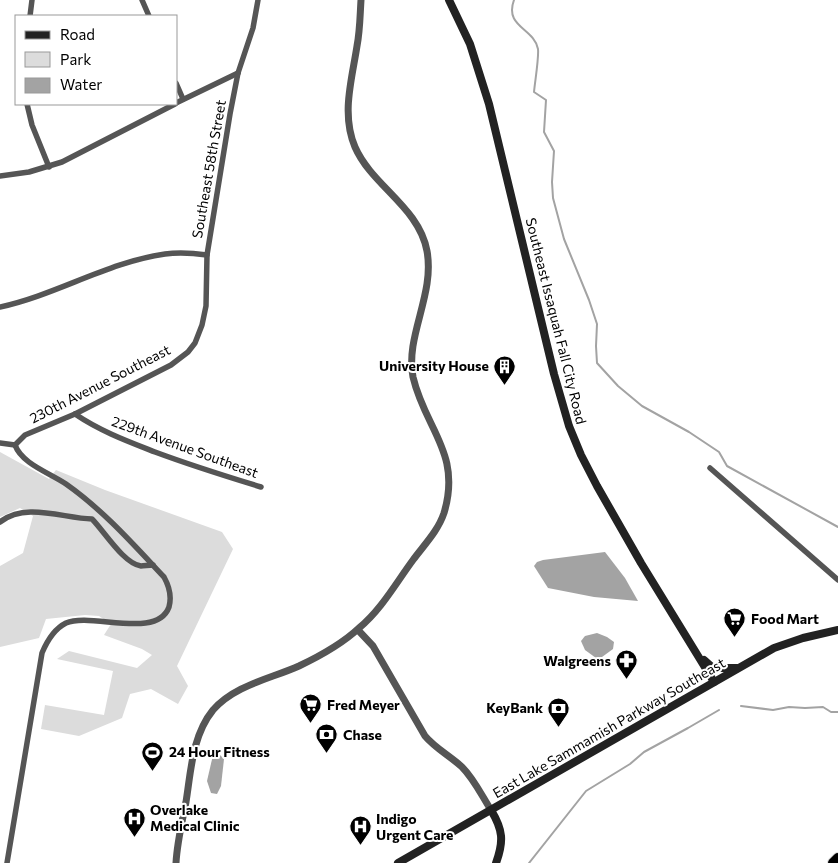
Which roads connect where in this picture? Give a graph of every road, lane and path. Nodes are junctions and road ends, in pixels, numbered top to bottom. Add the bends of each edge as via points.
1 (32, 0) edge
2 (142, 0) edge
3 (258, 0) edge
4 (360, 0) edge
5 (449, 0) edge
6 (30, 15) edge
7 (149, 15) edge
8 (238, 73) junction
9 (178, 87) edge
10 (183, 99) junction
11 (178, 102) edge
12 (28, 105) edge
13 (172, 105) edge
14 (49, 167) junction
15 (0, 176) edge
16 (207, 255) junction
17 (0, 307) edge
18 (194, 343) joint
19 (75, 414) junction
20 (0, 443) edge
21 (15, 445) junction
22 (710, 468) dead end
23 (260, 487) dead end
24 (0, 522) edge
25 (153, 564) junction
26 (838, 580) edge
27 (358, 630) junction
28 (838, 630) edge
29 (694, 649) junction
30 (738, 668) junction
31 (714, 682) junction
32 (491, 810) junction
33 (838, 858) edge
34 (7, 863) edge
35 (176, 863) edge
36 (398, 863) edge
37 (496, 863) edge
38 (833, 863) edge

1 - 6 street
2 - 7 street
3 - 8 street, Southeast 58th Street via 253,28
4 - 27 street via 358,42 349,95 349,126 363,161 411,216 427,248 428,281 412,365 418,392 447,459 448,486 437,529
5 - 29 main road, Southeast Issaquah Fall City Road via 470,44 489,104 568,426 615,518
8 - 10 street
8 - 16 street, Southeast 58th Street
9 - 10 street
10 - 11 street
12 - 14 street via 32,125
13 - 14 street
14 - 15 street
16 - 17 street via 178,253 147,257
16 - 18 street, Southeast 58th Street via 205,311
18 - 19 street, 230th Avenue Southeast via 171,365
19 - 21 street, 230th Avenue Southeast via 24,436
19 - 23 street, 229th Avenue Southeast via 119,438
20 - 21 street
21 - 25 street via 27,460 65,484 109,519
22 - 26 street
24 - 25 street via 31,511 92,519 133,564
25 - 34 street via 170,588 170,602 165,613 138,624 70,622 58,629 45,646
27 - 32 street via 373,646 425,736 470,776
27 - 35 street via 300,665 239,690 209,716 194,753
28 - 30 main road, East Lake Sammamish Parkway Southeast via 774,648
29 - 30 main road via 713,668
29 - 31 main road, Southeast Issaquah Fall City Road
30 - 31 main road, East Lake Sammamish Parkway Southeast
31 - 32 main road, East Lake Sammamish Parkway Southeast
32 - 36 main road, East Lake Sammamish Parkway Southeast
32 - 37 main road via 502,838
33 - 38 highway

